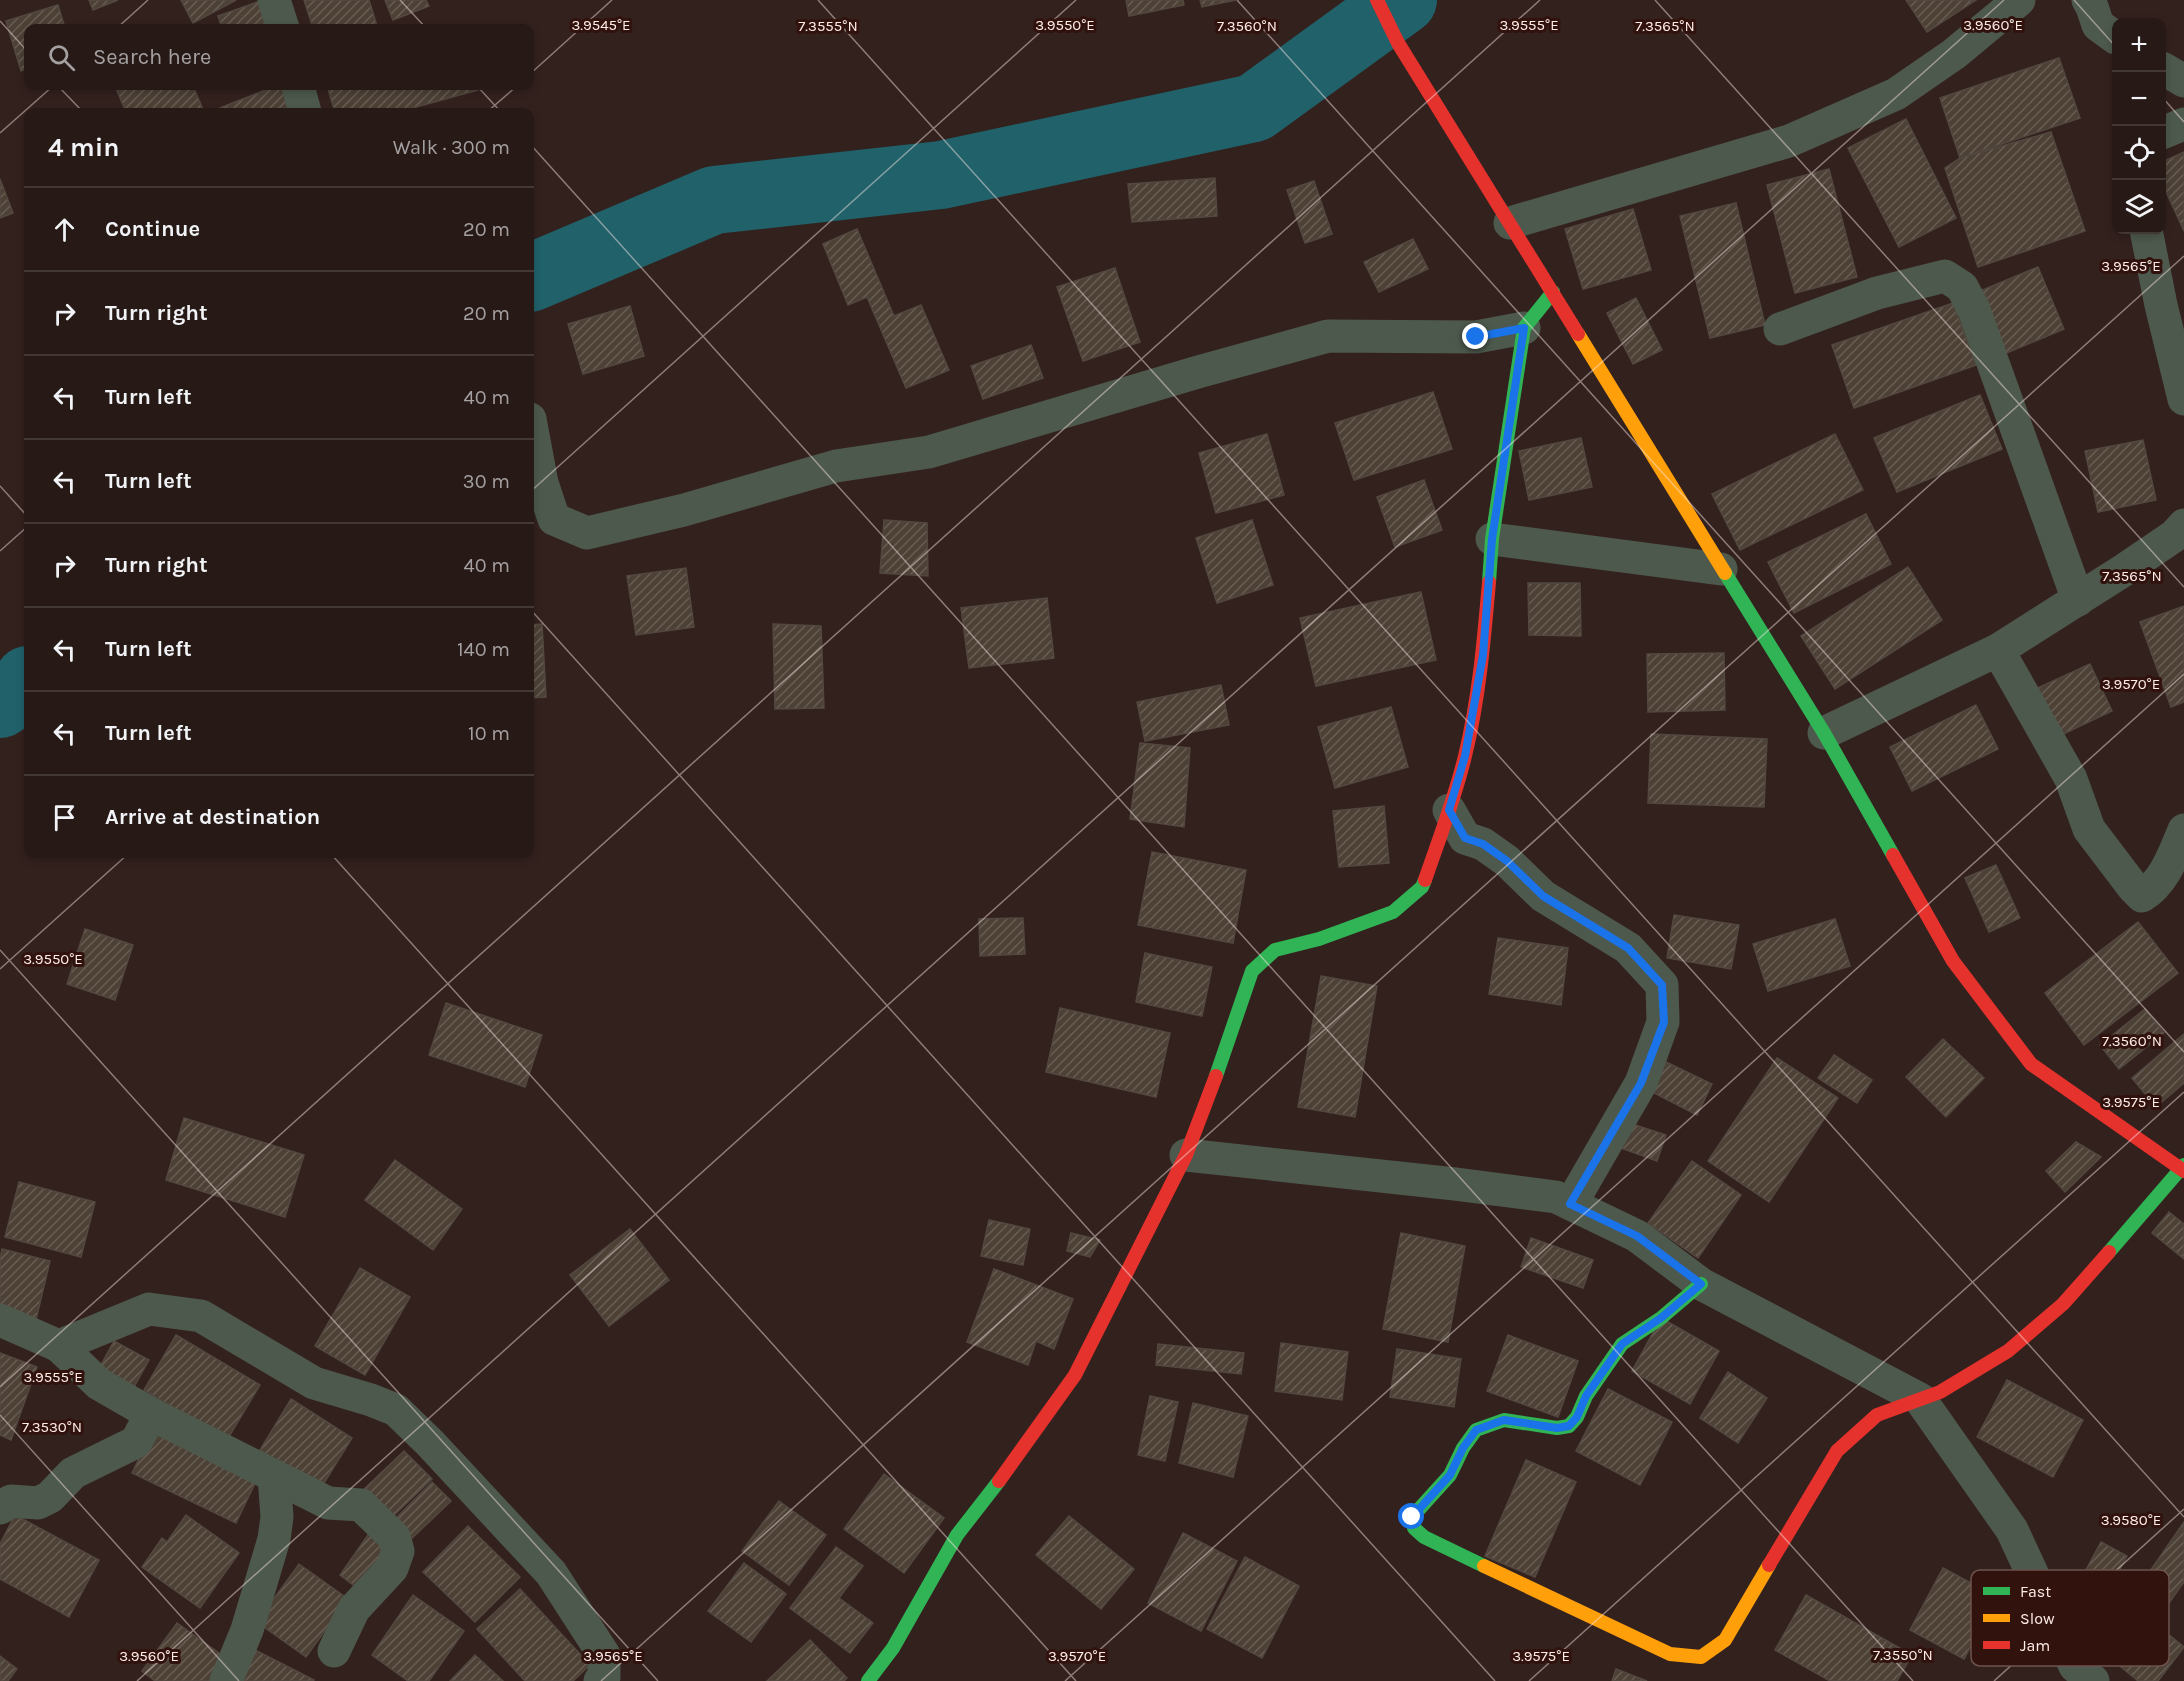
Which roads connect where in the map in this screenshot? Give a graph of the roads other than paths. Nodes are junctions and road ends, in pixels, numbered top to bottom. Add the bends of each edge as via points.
1 (274, 0) edge
2 (1377, 0) edge
3 (2019, 0) edge
4 (2088, 0) edge
5 (282, 24) edge
6 (2112, 35) edge
7 (2166, 70) edge
8 (2184, 81) edge
9 (299, 90) edge
10 (304, 108) edge
11 (2184, 124) edge
12 (2166, 131) edge
13 (1510, 223) junction
14 (2147, 234) edge
15 (1553, 292) junction
16 (1524, 328) junction
17 (1780, 329) dead end
18 (2184, 399) edge
19 (534, 440) edge
20 (1492, 539) junction
21 (2181, 539) edge
22 (1722, 569) junction
23 (2078, 600) junction
24 (1998, 650) junction
25 (1824, 734) junction
26 (1449, 810) junction
27 (2184, 830) edge
28 (1186, 1155) junction
29 (2183, 1168) edge
30 (1570, 1204) junction
31 (1701, 1284) junction
32 (0, 1320) edge
33 (59, 1346) junction
34 (1920, 1399) junction
35 (151, 1414) junction
36 (274, 1476) junction
37 (0, 1508) edge
38 (2031, 1570) edge
39 (334, 1651) dead end
40 (2075, 1666) edge
41 (226, 1681) edge
42 (600, 1681) edge
43 (868, 1681) edge
44 (2092, 1681) edge

1 - 5 street
2 - 13 street via 1398,44
3 - 13 street via 1954,54 1896,94 1789,141
4 - 6 street via 2098,25
7 - 8 street
9 - 10 street
11 - 12 street
13 - 15 street
14 - 18 street
15 - 16 street
15 - 22 street
16 - 19 street via 1476,337 1328,336 929,452 836,466 587,533 554,519
16 - 20 street
17 - 23 street via 1877,293 1945,276 1962,287 1974,310
20 - 22 street
20 - 26 street via 1483,655 1465,756
21 - 23 street
22 - 25 street
23 - 24 street
24 - 25 street
24 - 27 street via 2071,779 2089,829 2142,896 2166,869
25 - 29 street via 1953,962 2031,1064
26 - 28 street via 1422,887 1393,912 1319,939 1275,950 1252,971
26 - 30 street via 1465,838 1483,844 1543,896 1628,948 1662,985 1664,1022 1641,1083
28 - 30 street via 1455,1184 1556,1197
28 - 43 street via 1075,1375 957,1535 893,1648
29 - 34 street via 2063,1304 2008,1351 1940,1392
30 - 31 street via 1637,1236
31 - 34 street
31 - 34 street via 1622,1344 1569,1426 1557,1428 1504,1420 1476,1430 1450,1475 1412,1517 1414,1528 1424,1537 1670,1654 1701,1657 1725,1640 1837,1450 1877,1415
32 - 33 street
33 - 35 street via 99,1384
33 - 42 street via 149,1309 201,1316 314,1383 396,1410 551,1574 604,1655 604,1677
34 - 38 street via 2012,1530
35 - 36 street
35 - 37 street via 136,1442 73,1473 50,1497 38,1503 11,1501
36 - 39 street via 328,1503 361,1505 394,1537 398,1551 392,1568 354,1609
36 - 41 street via 274,1539 247,1630
40 - 44 street

